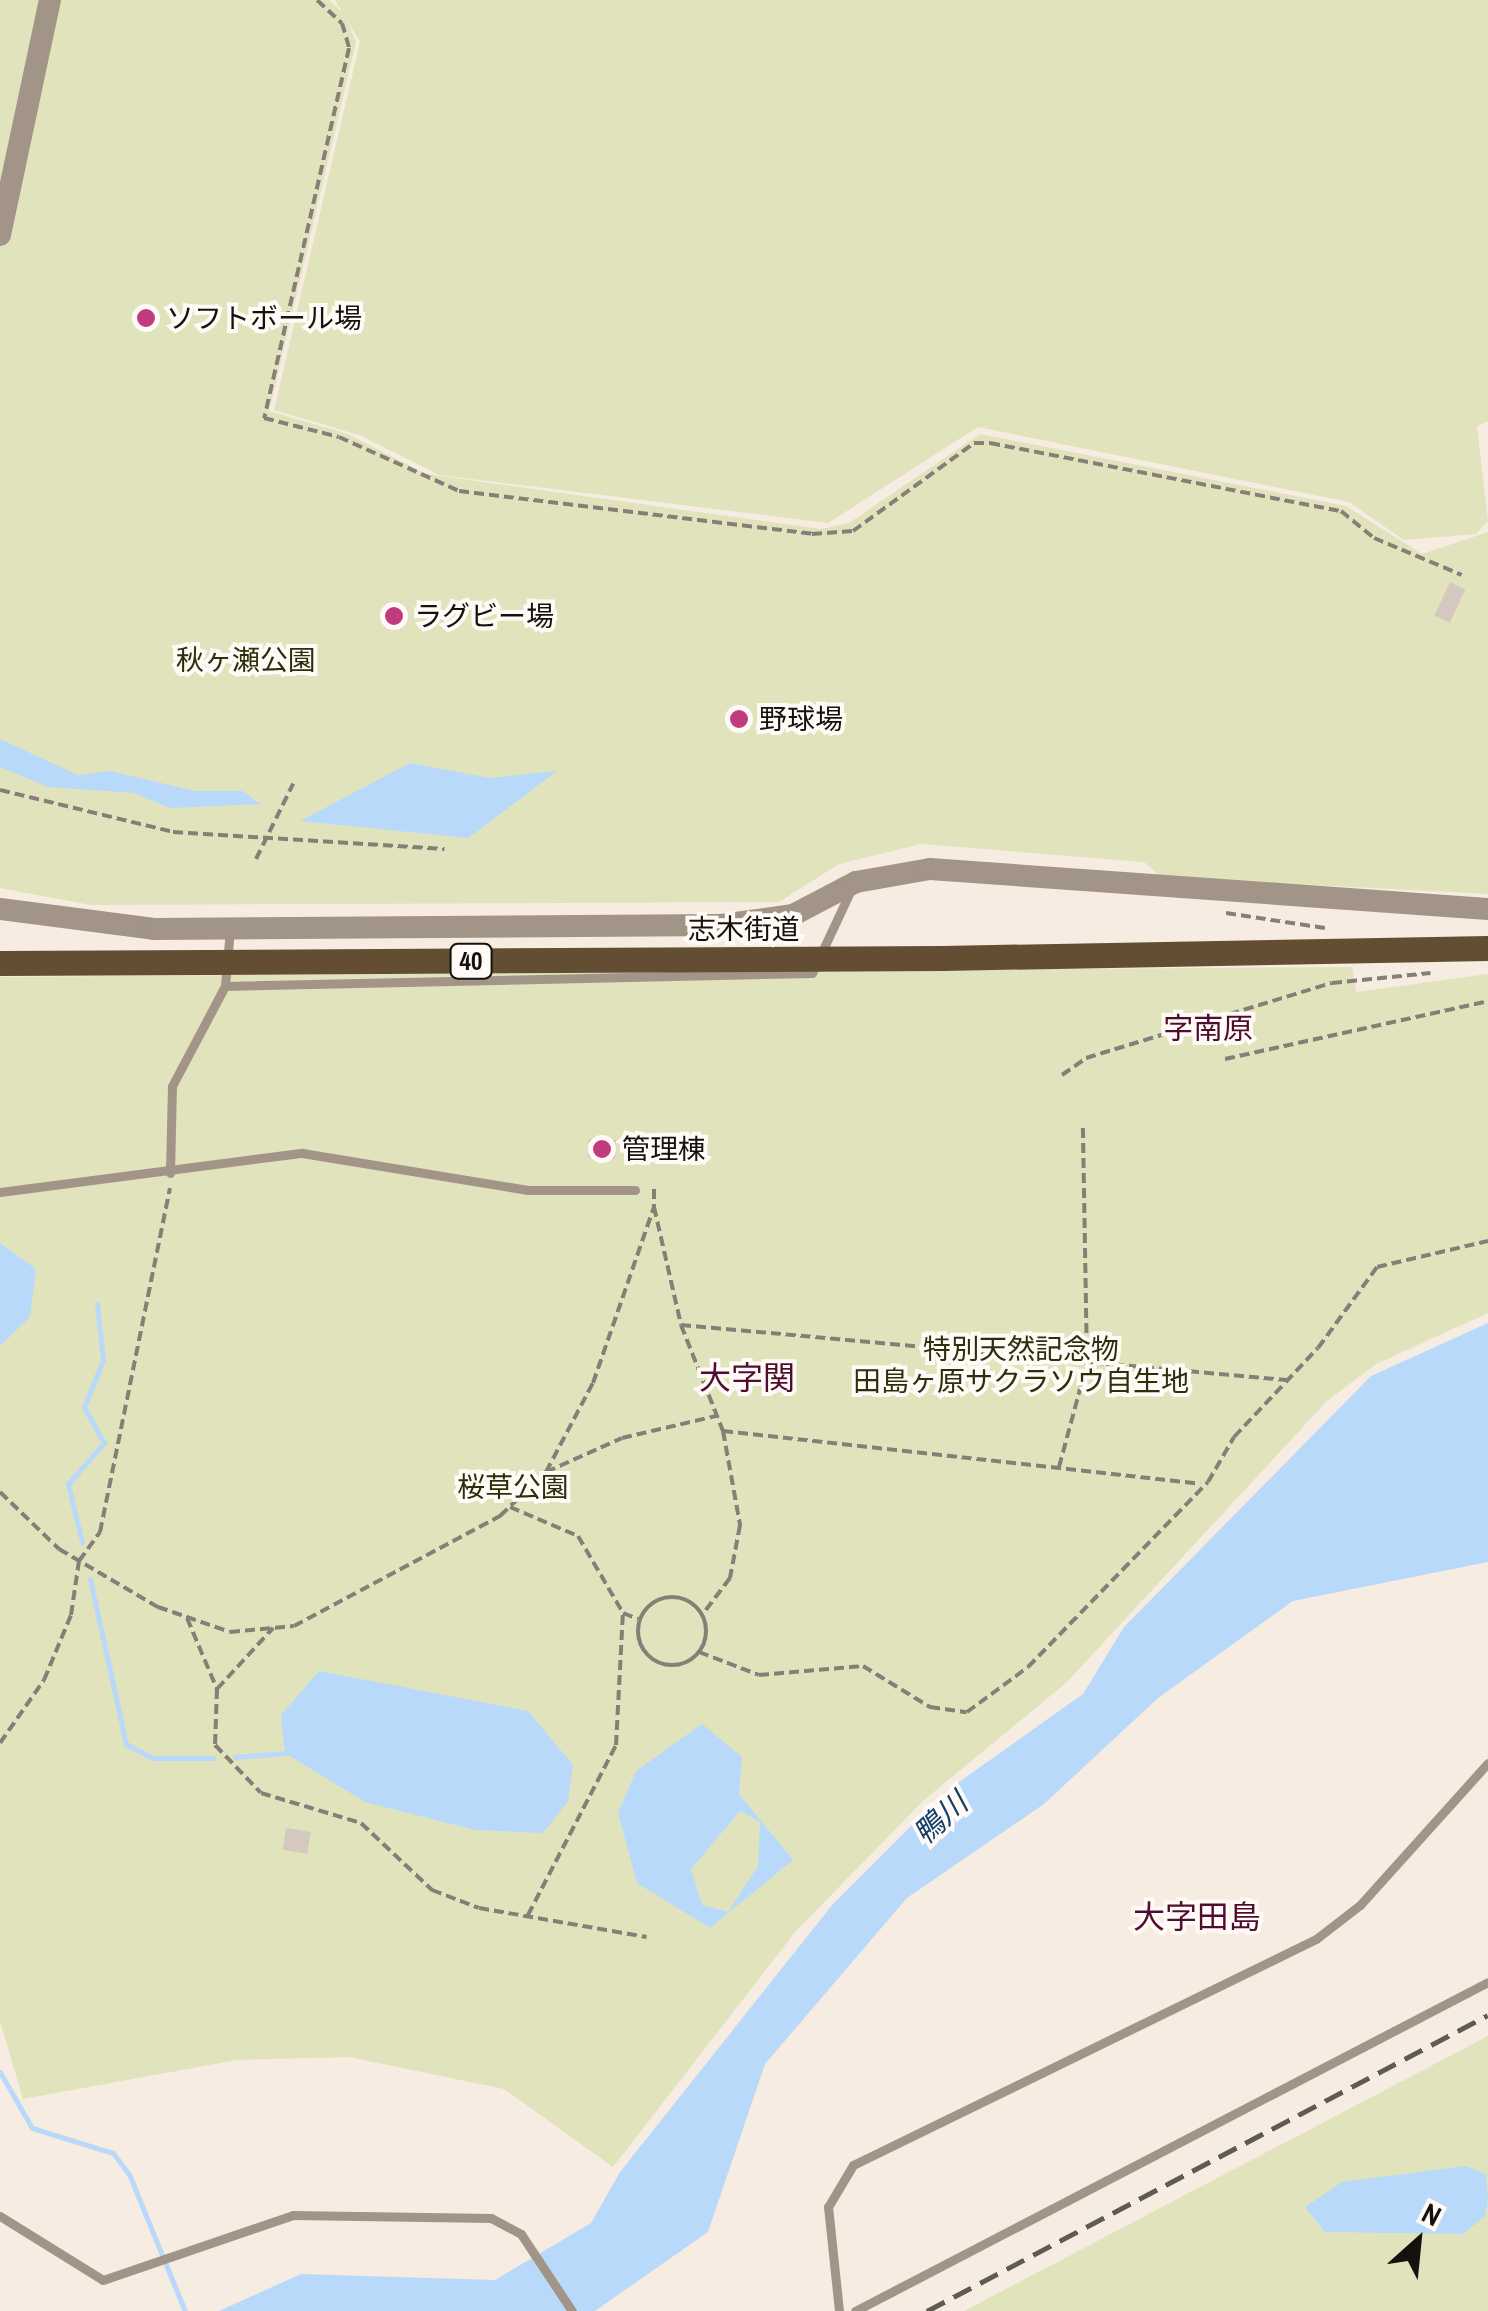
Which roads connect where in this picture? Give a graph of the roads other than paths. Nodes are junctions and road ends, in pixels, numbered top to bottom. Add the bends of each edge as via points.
1 (50, 0) edge
2 (0, 235) edge
3 (856, 882) junction
4 (0, 909) edge
5 (1488, 909) edge
6 (230, 929) junction
7 (1488, 948) edge
8 (0, 963) edge
9 (225, 986) junction
10 (170, 1173) junction
11 (635, 1190) dead end
12 (0, 1192) edge
13 (1488, 1763) edge
14 (1488, 1982) edge
15 (0, 2216) edge
16 (572, 2311) edge
17 (839, 2311) edge
18 (855, 2311) edge

1 - 2 street
3 - 5 street via 930,869
3 - 6 street via 764,922
3 - 9 lane via 812,973
4 - 6 street via 123,928
6 - 9 lane
7 - 8 main road, 志木街道 / 40, bridge
9 - 10 lane via 172,1086
10 - 11 lane via 302,1153 528,1190
10 - 12 lane
13 - 17 lane via 1360,1905 1316,1939 854,2165 828,2207
14 - 18 lane
15 - 16 lane via 92,2277 146,2269 293,2216 491,2218 529,2244

